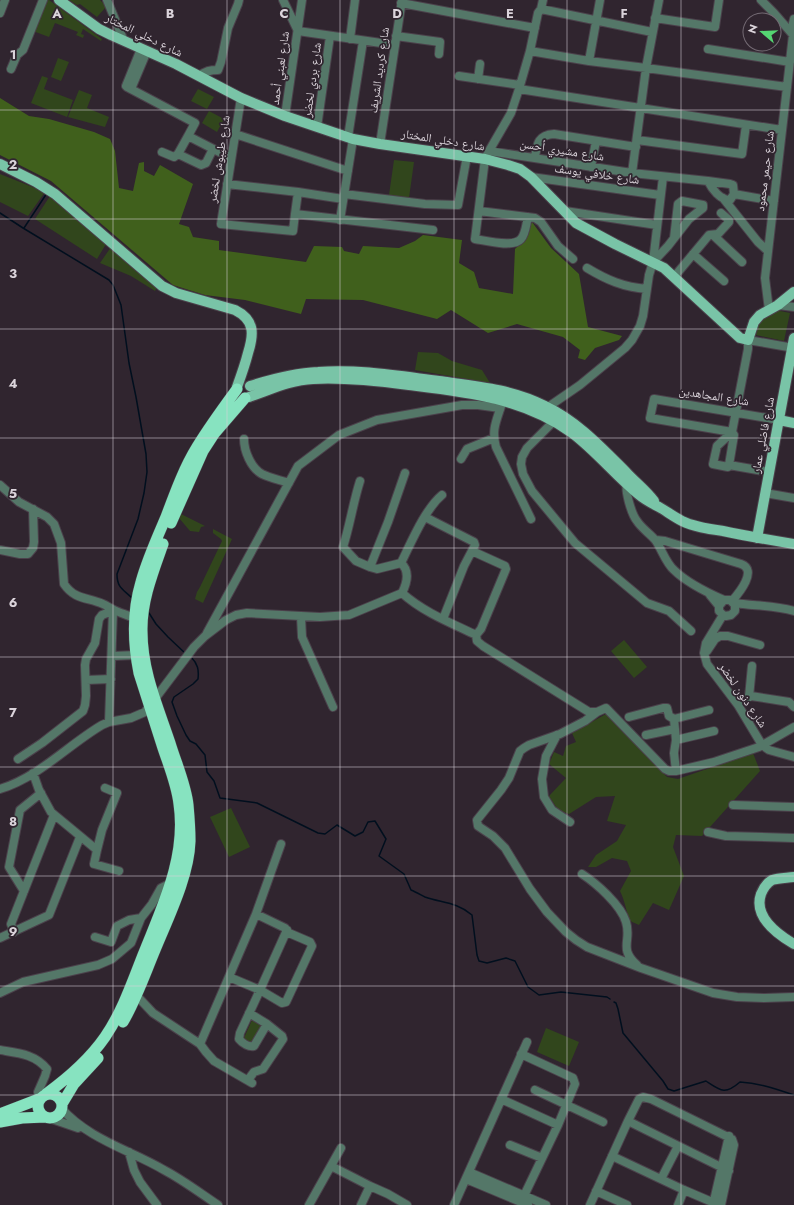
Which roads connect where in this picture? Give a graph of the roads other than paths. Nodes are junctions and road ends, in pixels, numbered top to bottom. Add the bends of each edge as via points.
1 (5, 0) edge
2 (43, 0) edge
3 (59, 0) edge
4 (107, 0) edge
5 (238, 0) edge
6 (283, 0) edge
7 (302, 0) edge
8 (355, 0) edge
9 (543, 0) edge
10 (600, 0) edge
11 (659, 0) edge
12 (719, 0) edge
13 (761, 0) edge
14 (402, 2) edge
15 (541, 9) junction
16 (0, 13) edge
17 (655, 18) junction
18 (794, 20) edge
19 (595, 21) junction
20 (118, 27) junction
21 (535, 28) junction
22 (298, 31) junction
23 (652, 32) junction
24 (24, 33) dead end
25 (793, 34) edge
26 (111, 35) junction
27 (330, 36) junction
28 (396, 36) junction
29 (350, 39) junction
30 (124, 41) junction
31 (363, 41) junction
32 (395, 45) junction
33 (708, 48) dead end
34 (144, 50) junction
35 (530, 51) junction
36 (20, 52) junction
37 (439, 54) dead end
38 (589, 61) junction
39 (790, 62) junction
40 (480, 64) dead end
41 (646, 68) junction
42 (11, 69) dead end
43 (200, 76) junction
44 (459, 76) dead end
45 (478, 79) junction
46 (520, 87) junction
47 (787, 87) junction
48 (241, 98) junction
49 (640, 108) junction
50 (285, 116) junction
51 (746, 125) junction
52 (317, 126) junction
53 (782, 130) junction
54 (234, 134) junction
55 (188, 136) junction
56 (351, 138) junction
57 (596, 141) junction
58 (380, 144) junction
59 (637, 144) junction
60 (213, 149) junction
61 (162, 152) dead end
62 (178, 154) junction
63 (487, 155) junction
64 (467, 156) junction
65 (535, 157) junction
66 (231, 158) junction
67 (0, 164) edge
68 (591, 167) junction
69 (348, 171) junction
70 (632, 173) junction
71 (531, 177) junction
72 (663, 177) junction
73 (708, 181) junction
74 (227, 184) junction
75 (298, 192) junction
76 (734, 194) junction
77 (660, 195) junction
78 (344, 196) junction
79 (723, 198) junction
80 (774, 201) junction
81 (479, 211) junction
82 (565, 211) junction
83 (721, 213) dead end
84 (295, 214) junction
85 (528, 218) junction
86 (340, 220) junction
87 (657, 226) junction
88 (433, 230) dead end
89 (713, 235) junction
90 (674, 238) junction
91 (656, 245) junction
92 (668, 246) junction
93 (768, 251) junction
94 (693, 254) junction
95 (574, 259) dead end
96 (653, 262) junction
97 (742, 262) dead end
98 (587, 268) dead end
99 (674, 277) junction
100 (724, 281) dead end
101 (646, 289) junction
102 (794, 292) edge
103 (773, 307) junction
104 (794, 308) edge
105 (748, 340) junction
106 (793, 345) edge
107 (245, 381) junction
108 (247, 398) junction
109 (502, 404) junction
110 (548, 407) junction
111 (736, 413) junction
112 (779, 420) junction
113 (554, 421) junction
114 (794, 423) edge
115 (732, 432) junction
116 (494, 438) junction
117 (244, 439) dead end
118 (461, 459) dead end
119 (728, 465) junction
120 (769, 472) junction
121 (405, 473) dead end
122 (628, 480) junction
123 (360, 481) dead end
124 (289, 483) junction
125 (0, 485) edge
126 (765, 493) junction
127 (442, 495) dead end
128 (794, 498) edge
129 (32, 509) junction
130 (425, 517) junction
131 (531, 518) dead end
132 (757, 538) junction
133 (656, 540) junction
134 (794, 544) edge
135 (0, 550) edge
136 (472, 551) junction
137 (401, 563) junction
138 (370, 567) junction
139 (402, 593) junction
140 (729, 604) junction
141 (794, 611) edge
142 (113, 612) junction
143 (723, 615) junction
144 (302, 617) junction
145 (134, 618) junction
146 (443, 619) junction
147 (691, 631) dead end
148 (476, 635) junction
149 (205, 636) junction
150 (760, 645) dead end
151 (136, 655) junction
152 (705, 655) junction
153 (112, 656) junction
154 (752, 666) dead end
155 (111, 679) junction
156 (86, 680) junction
157 (749, 697) junction
158 (736, 702) junction
159 (152, 703) junction
160 (333, 707) dead end
161 (794, 707) edge
162 (709, 710) dead end
163 (597, 712) junction
164 (629, 717) dead end
165 (674, 719) junction
166 (109, 722) junction
167 (794, 727) edge
168 (675, 728) junction
169 (714, 731) dead end
170 (556, 735) junction
171 (646, 735) dead end
172 (676, 740) junction
173 (762, 745) junction
174 (794, 757) edge
175 (18, 759) dead end
176 (676, 771) junction
177 (33, 774) junction
178 (105, 788) dead end
179 (0, 789) edge
180 (41, 793) junction
181 (733, 805) dead end
182 (794, 807) edge
183 (54, 815) junction
184 (570, 822) dead end
185 (708, 832) dead end
186 (80, 837) junction
187 (794, 838) edge
188 (281, 844) dead end
189 (97, 850) junction
190 (119, 871) dead end
191 (582, 874) dead end
192 (794, 877) edge
193 (171, 883) junction
194 (24, 891) junction
195 (256, 914) junction
196 (142, 918) junction
197 (287, 930) junction
198 (14, 932) junction
199 (95, 937) dead end
200 (0, 938) edge
201 (794, 944) edge
202 (641, 968) junction
203 (229, 977) junction
204 (260, 990) junction
205 (0, 993) edge
206 (136, 996) junction
207 (794, 997) edge
208 (249, 1013) junction
209 (267, 1024) junction
210 (527, 1042) dead end
211 (200, 1044) junction
212 (0, 1050) edge
213 (521, 1054) junction
214 (535, 1090) dead end
215 (42, 1098) junction
216 (501, 1099) junction
217 (567, 1105) junction
218 (61, 1106) junction
219 (0, 1114) edge
220 (47, 1117) junction
221 (628, 1121) junction
222 (0, 1122) edge
223 (603, 1122) dead end
224 (558, 1125) junction
225 (88, 1132) junction
226 (510, 1145) dead end
227 (678, 1146) junction
228 (341, 1148) dead end
229 (129, 1152) junction
230 (612, 1156) junction
231 (542, 1158) junction
232 (331, 1166) junction
233 (726, 1170) junction
234 (468, 1175) junction
235 (661, 1179) junction
236 (370, 1186) junction
237 (684, 1190) junction
238 (596, 1191) junction
239 (524, 1201) edge
240 (404, 1204) edge
241 (157, 1205) edge
242 (218, 1205) edge
243 (309, 1205) edge
244 (360, 1205) edge
245 (454, 1205) edge
246 (546, 1205) edge
247 (590, 1205) edge
248 (627, 1205) edge
249 (678, 1205) edge
250 (717, 1205) edge

1 - 16 street
2 - 36 street
3 - 26 main road, شارع دخلي المختار
4 - 20 street
5 - 43 street via 218,70 204,72
6 - 22 street
7 - 22 street, شارع لعبني أحمد
8 - 29 street
9 - 15 street
10 - 19 street
11 - 17 street
12 - 17 street via 715,27
13 - 25 street
14 - 21 street
14 - 28 street, شارع كرديد الشريف
15 - 19 street
15 - 21 street
17 - 23 street
18 - 25 street, شارع حيمر محمود
19 - 23 street
19 - 38 street
20 - 26 street
20 - 30 street
21 - 35 street
22 - 27 street
22 - 50 street, شارع لعبني أحمد
23 - 41 street
24 - 36 street via 18,48
25 - 39 street, شارع حيمر محمود
26 - 30 main road, شارع دخلي المختار
27 - 29 street
27 - 52 street, شارع بردي لخضر
28 - 32 street, شارع كرديد الشريف
28 - 37 street via 440,42
29 - 31 street
30 - 34 main road, شارع دخلي المختار
31 - 32 street
31 - 56 street
32 - 58 street, شارع كرديد الشريف
33 - 39 street
34 - 43 main road, شارع دخلي المختار
34 - 55 street via 131,89 195,123
35 - 38 street
35 - 46 street
36 - 42 street
38 - 41 street
39 - 47 street, شارع حيمر محمود
40 - 45 street
41 - 47 street
41 - 49 street
43 - 48 main road, شارع دخلي المختار
44 - 45 street
45 - 46 street
46 - 49 street
46 - 63 street via 511,113
47 - 53 street, شارع حيمر محمود
48 - 50 main road, شارع دخلي المختار
48 - 54 street, شارع طيبوش لخضر
49 - 51 street
49 - 59 street
50 - 52 main road, شارع دخلي المختار
51 - 53 street
51 - 59 street via 742,154
52 - 56 main road, شارع دخلي المختار
53 - 80 street, شارع حيمر محمود
54 - 66 street, شارع طيبوش لخضر
54 - 69 street
55 - 60 street
55 - 62 street
56 - 58 main road, شارع دخلي المختار
56 - 69 street
57 - 59 street
57 - 65 street via 548,134 537,144
57 - 68 street
58 - 64 main road, شارع دخلي المختار
59 - 70 street
60 - 62 street via 206,163 201,165
60 - 66 street
61 - 62 street via 174,157
63 - 64 main road, شارع دخلي المختار
63 - 65 street, شارع مشيري أحسن
63 - 71 main road, شارع دخلي المختار via 520,169
63 - 81 street
64 - 78 street via 458,205
65 - 68 street, شارع مشيري أحسن
66 - 74 street, شارع طيبوش لخضر
67 - 107 main road via 55,194 162,286 176,293 242,313 248,320 252,332
68 - 70 street, شارع مشيري أحسن
69 - 78 street
70 - 72 street, شارع مشيري أحسن
71 - 77 street, شارع خلافي يوسف
71 - 82 main road, شارع دخلي المختار
72 - 73 street, شارع مشيري أحسن
72 - 77 street
73 - 76 street, شارع مشيري أحسن via 733,185
73 - 79 street
74 - 75 street
74 - 84 street, شارع طيبوش لخضر via 221,224 293,231
75 - 78 street
75 - 84 street
76 - 79 street via 730,200
76 - 80 street
77 - 87 street
78 - 86 street
79 - 93 street
80 - 93 street, شارع حيمر محمود
81 - 85 street
81 - 85 street via 475,239 515,243 521,238
82 - 87 street
82 - 96 main road, شارع دخلي المختار via 576,223
83 - 89 street via 729,222 718,234
84 - 86 street
85 - 95 street via 535,218 540,222 558,246
86 - 88 street
87 - 91 street
89 - 94 street via 709,235
89 - 97 street
90 - 90 street via 689,219 703,208 703,205 682,201 678,204
90 - 92 street
91 - 92 street
91 - 96 street
92 - 96 street
93 - 103 street, شارع حيمر محمود via 765,278
94 - 99 street
94 - 100 street
96 - 99 main road, شارع دخلي المختار
96 - 101 street
98 - 101 street via 616,284
99 - 105 main road, شارع دخلي المختار via 736,336
101 - 110 street via 643,316 632,340 580,385
102 - 103 main road
103 - 104 street
103 - 105 main road via 757,318
105 - 106 street, شارع دخلي المختار
105 - 111 street
106 - 112 main road, شارع فاضلي عمار
107 - 108 main road via 238,395
107 - 110 main road via 316,372 363,372 485,388 525,397
107 - 145 highway via 202,438 189,461 147,565
108 - 109 main road via 294,382 337,379 458,391
108 - 159 highway via 214,434 201,455 165,539 148,589 143,611 142,638
109 - 113 main road via 528,408
109 - 116 street via 495,425
109 - 124 street via 462,405 377,420 339,435 298,466
110 - 122 main road via 593,439
111 - 112 street, شارع المجاهدين
111 - 115 street
111 - 115 street, شارع المجاهدين via 654,399 650,418
112 - 114 main road, شارع المجاهدين
112 - 120 main road, شارع فاضلي عمار
113 - 122 main road via 573,433
113 - 147 street via 527,448 522,457 523,474 532,491 575,543 647,603 669,611
115 - 119 street via 734,435
115 - 119 street via 717,446 713,464
116 - 118 street via 467,449
116 - 131 street via 496,448
117 - 124 street via 249,459 257,471
119 - 120 street
120 - 126 main road, شارع فاضلي عمار
121 - 138 street
122 - 132 main road via 651,497 657,506 682,521
122 - 133 street via 627,496 636,521
123 - 138 street via 342,547 356,561
124 - 149 street
125 - 129 street via 19,502
126 - 128 street
126 - 132 main road, شارع فاضلي عمار
127 - 130 street
129 - 135 street via 33,548 28,554
129 - 142 street via 47,517 59,535 64,584 68,590 74,595 102,603
130 - 136 street via 474,542
130 - 137 street
132 - 134 main road
133 - 140 street via 672,569
133 - 140 street via 746,567 747,578
136 - 146 street
136 - 148 street via 506,569
137 - 138 street via 377,569
137 - 139 street via 405,566 408,580
139 - 144 street via 350,615
139 - 146 street
140 - 141 street via 779,607
140 - 143 street via 719,611
140 - 143 street via 731,615
142 - 145 street
142 - 153 street
142 - 156 street via 102,614 99,619 95,642 86,659
143 - 152 street, شارع دنون لخضر via 706,643
144 - 149 street via 241,614 231,617
144 - 160 street via 302,637
145 - 151 highway
146 - 148 street
148 - 163 street via 477,641 483,646 588,712
149 - 159 street
150 - 152 street via 720,636 715,639
151 - 153 street
151 - 159 highway via 139,673
152 - 158 street, شارع دنون لخضر via 707,664
153 - 155 street
154 - 157 street
155 - 156 street
155 - 166 street
156 - 175 street via 83,711
157 - 158 street
157 - 161 street via 789,702
158 - 173 street, شارع دنون لخضر
159 - 166 street via 140,715
159 - 193 highway via 179,803 180,838
159 - 206 highway via 181,776 188,803 190,842 180,887
162 - 165 street
163 - 170 street
163 - 176 street via 606,708 664,769
164 - 165 street via 665,707 669,716
165 - 168 street
166 - 177 street
167 - 173 street
168 - 171 street
168 - 172 street
169 - 172 street
170 - 184 street via 546,756 542,779 544,797 552,810
170 - 202 street via 528,745 520,751 509,778 478,818 478,826 505,848 530,889 566,932 587,947
172 - 176 street
173 - 174 street via 769,750
173 - 176 street via 714,762
177 - 179 street
177 - 180 street
178 - 189 street via 117,793
180 - 183 street
180 - 194 street via 20,810 9,868
181 - 182 street
183 - 186 street
183 - 194 street
185 - 187 street via 726,836
186 - 189 street
186 - 198 street via 48,914
188 - 195 street
189 - 190 street via 94,864
191 - 202 street via 602,889 621,912 626,921 628,955
192 - 201 main road via 772,880 762,890 758,904 768,924
193 - 196 street via 161,888
193 - 215 highway via 131,986 113,1024 88,1057
194 - 198 street via 11,924
195 - 197 street
195 - 203 street
196 - 199 street via 128,920 117,926 111,942
196 - 205 street via 131,943 112,959 98,965 23,982
197 - 204 street
197 - 204 street via 310,942 312,946 286,1002 282,1003
198 - 200 street
202 - 207 street via 713,993 764,998
203 - 204 street
203 - 211 street
204 - 208 street
206 - 211 street via 154,1013
206 - 218 highway via 106,1049 74,1084
208 - 209 street
208 - 209 street via 239,1035 243,1043 254,1046
209 - 211 street via 284,1039 263,1069 254,1072 250,1081 214,1061
210 - 213 street
212 - 215 street via 30,1055 42,1062 47,1068 38,1092
213 - 216 street
213 - 217 street via 573,1078 575,1084
214 - 217 street
215 - 218 highway via 54,1095 60,1100
215 - 219 highway
215 - 220 highway via 38,1103 39,1111
216 - 224 street
216 - 234 street
217 - 223 street
217 - 224 street
218 - 220 highway via 57,1115
218 - 225 street via 71,1119
220 - 222 highway
220 - 225 street
221 - 227 street
221 - 230 street
221 - 233 street via 639,1099 643,1097 729,1136 734,1145
224 - 231 street
225 - 229 street
226 - 231 street
227 - 233 street
227 - 235 street
228 - 232 street
229 - 241 street via 140,1182
229 - 242 street via 164,1169
230 - 235 street
230 - 238 street
231 - 239 street
232 - 236 street
232 - 243 street
233 - 250 street
234 - 239 street
234 - 245 street
235 - 237 street
236 - 240 street
236 - 244 street
237 - 249 street
237 - 250 street
238 - 247 street
238 - 248 street
239 - 246 street

